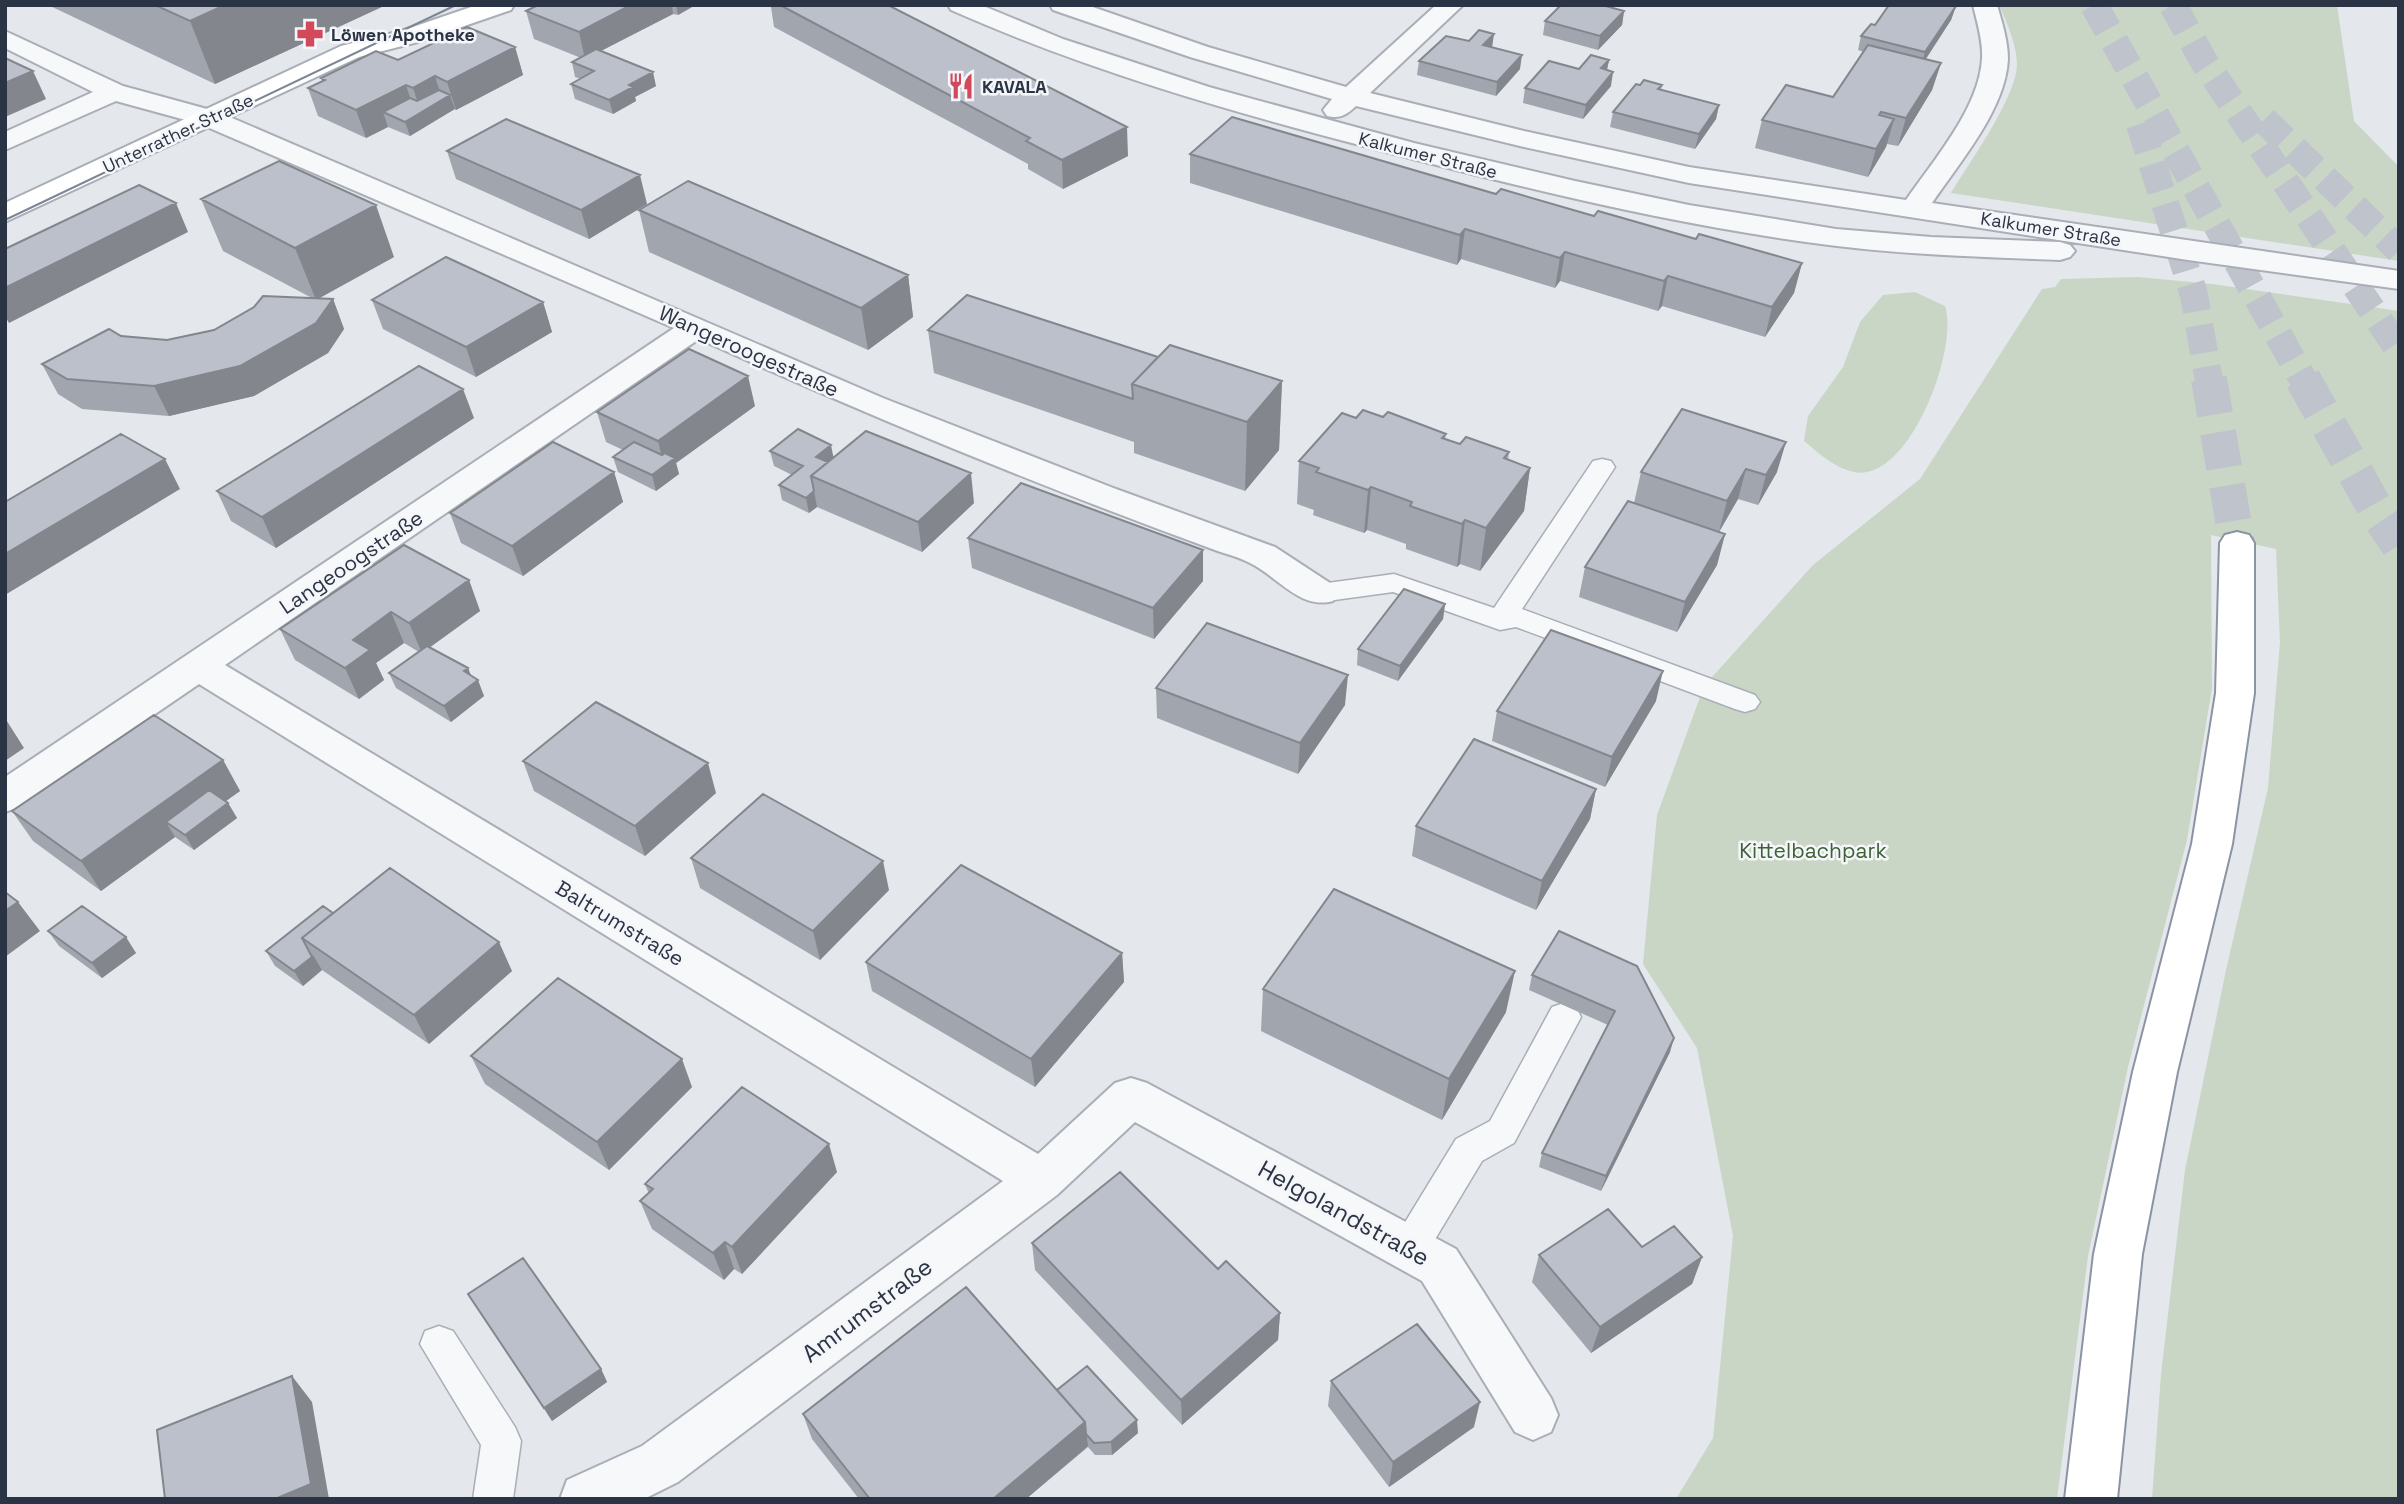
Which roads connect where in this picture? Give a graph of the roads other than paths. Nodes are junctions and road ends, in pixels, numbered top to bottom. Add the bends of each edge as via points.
1 (428, 5) edge
2 (502, 5) edge
3 (960, 5) edge
4 (1062, 5) edge
5 (1451, 5) edge
6 (1985, 5) edge
7 (5, 38) edge
8 (350, 51) junction
9 (114, 92) junction
10 (1353, 97) junction
11 (209, 118) junction
12 (1315, 125) junction
13 (5, 142) edge
14 (298, 156) junction
15 (270, 171) edge
16 (1914, 209) junction
17 (5, 214) edge
18 (1912, 244) junction
19 (2188, 251) junction
20 (2399, 280) edge
21 (697, 327) junction
22 (1602, 467) dead end
23 (2237, 543) tunnel mouth
24 (1320, 593) joint
25 (1500, 620) junction
26 (198, 666) junction
27 (1745, 702) dead end
28 (5, 797) edge
29 (1564, 1017) dead end
30 (1131, 1097) joint
31 (1041, 1180) junction
32 (1409, 1249) junction
33 (439, 1344) dead end
34 (1533, 1415) dead end
35 (493, 1499) edge
36 (586, 1499) edge
37 (2091, 1499) edge

1 - 8 main road, Unterrather Straße via 363,38
2 - 8 main road, Unterrather Straße via 409,37
3 - 12 street, Kalkumer Straße via 1149,78
4 - 10 street, Kalkumer Straße via 1199,52
5 - 10 street
6 - 16 street via 1995,61 1984,101
7 - 9 street, Wangeroogestraße
8 - 11 main road, Unterrather Straße
9 - 11 street, Wangeroogestraße
9 - 13 street
10 - 12 street
10 - 16 street, Kalkumer Straße via 1689,174
11 - 14 street, Wangeroogestraße
11 - 17 main road, Unterrather Straße
12 - 18 street, Kalkumer Straße via 1483,170 1806,233
14 - 15 lane
14 - 21 street, Wangeroogestraße
16 - 18 street
16 - 19 street, Kalkumer Straße
18 - 19 street, Kalkumer Straße via 1970,249
19 - 20 street, Kalkumer Straße
21 - 24 street, Wangeroogestraße via 957,440 1263,555
21 - 26 street, Langeoogstraße
22 - 25 lane
23 - 37 main road via 2235,693 2212,844 2155,1072 2118,1254
24 - 25 lane, Wangeroogestraße via 1394,583
25 - 27 lane, Wangeroogestraße via 1518,617
26 - 28 street, Langeoogstraße
26 - 31 street, Baltrumstraße
29 - 32 lane via 1503,1132 1469,1150
30 - 31 street, Amrumstraße
30 - 32 street, Helgolandstraße
31 - 36 street, Amrumstraße via 660,1464
32 - 34 street, Helgolandstraße via 1439,1265
33 - 35 lane via 501,1441

